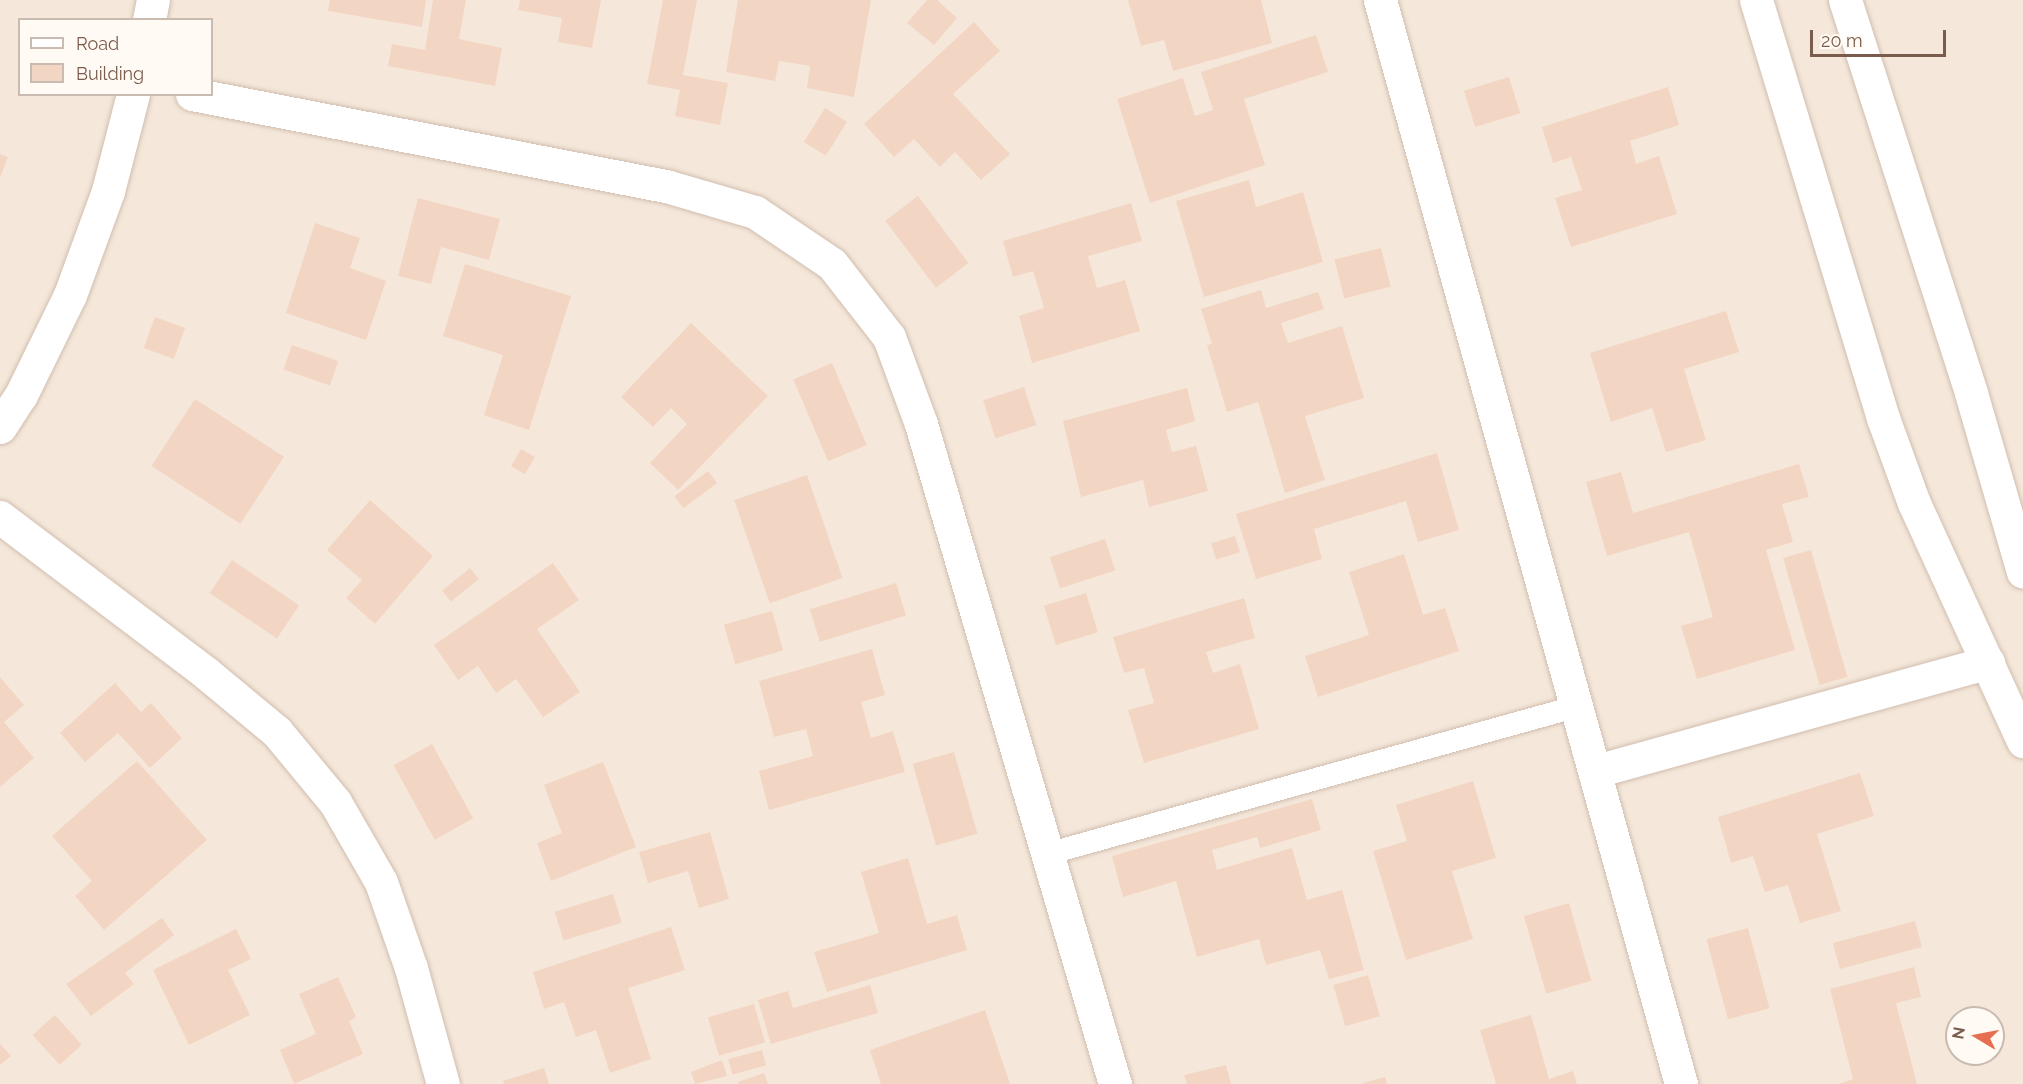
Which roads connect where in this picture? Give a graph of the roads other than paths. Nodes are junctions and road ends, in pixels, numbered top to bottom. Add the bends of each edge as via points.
1 (153, 0) edge
2 (1380, 0) edge
3 (1756, 0) edge
4 (1845, 0) edge
5 (149, 18) edge
6 (132, 96) edge
7 (202, 96) edge
8 (0, 427) edge
9 (0, 518) edge
10 (2023, 572) edge
11 (1988, 662) junction
12 (1578, 706) junction
13 (2023, 741) edge
14 (1596, 771) junction
15 (1047, 854) junction
16 (443, 1084) edge
17 (1115, 1084) edge
18 (1681, 1084) edge

1 - 5 street
2 - 12 street
3 - 11 street via 1883,418 1918,513
4 - 10 street via 1971,393
6 - 8 street via 108,191 70,295 21,395
7 - 15 street via 666,186 755,212 832,264 889,337 921,424
9 - 16 street via 206,673 277,732 335,802 381,882 411,968
11 - 13 street
11 - 14 street
12 - 14 street
12 - 15 lane
14 - 18 street
15 - 17 street

